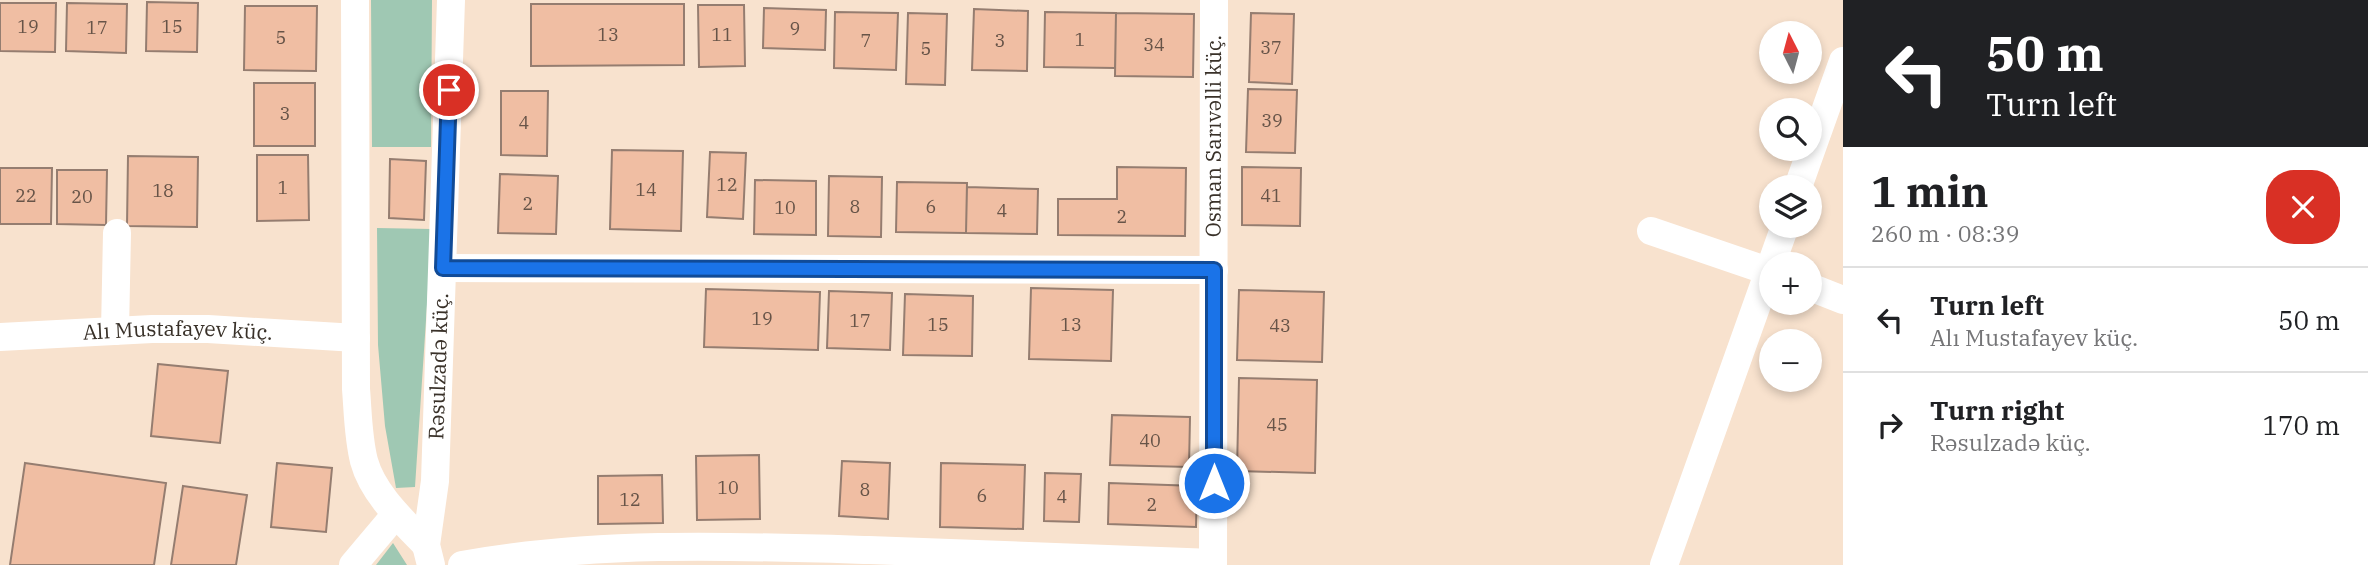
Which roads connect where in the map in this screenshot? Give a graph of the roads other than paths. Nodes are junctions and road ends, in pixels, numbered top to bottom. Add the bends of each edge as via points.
1 (355, 0) edge
2 (451, 0) edge
3 (1214, 0) edge
4 (1843, 61) edge
5 (1802, 175) edge
6 (1651, 231) dead end
7 (117, 233) dead end
8 (443, 268) junction
9 (1759, 268) edge
10 (1214, 270) junction
11 (1822, 291) edge
12 (1843, 299) edge
13 (1759, 302) edge
14 (115, 331) junction
15 (0, 337) edge
16 (356, 338) junction
17 (396, 514) junction
18 (429, 555) edge
19 (991, 560) edge
20 (1213, 564) edge
21 (353, 565) edge
22 (462, 565) edge
23 (1664, 565) edge

1 - 16 street
2 - 8 street, Rəsulzadə küç.
3 - 10 street, Osman Sarıvəlli küç.
4 - 5 street
6 - 9 street
7 - 14 street
8 - 10 street
8 - 18 street, Rəsulzadə küç.
10 - 20 street, Osman Sarıvəlli küç.
11 - 12 street
13 - 23 street
14 - 15 street, Alı Mustafayev küç.
14 - 16 street, Alı Mustafayev küç. via 208,329
16 - 17 street via 358,416 365,463
17 - 18 street
17 - 21 street
19 - 20 street
19 - 22 street via 772,547 659,547 509,557

